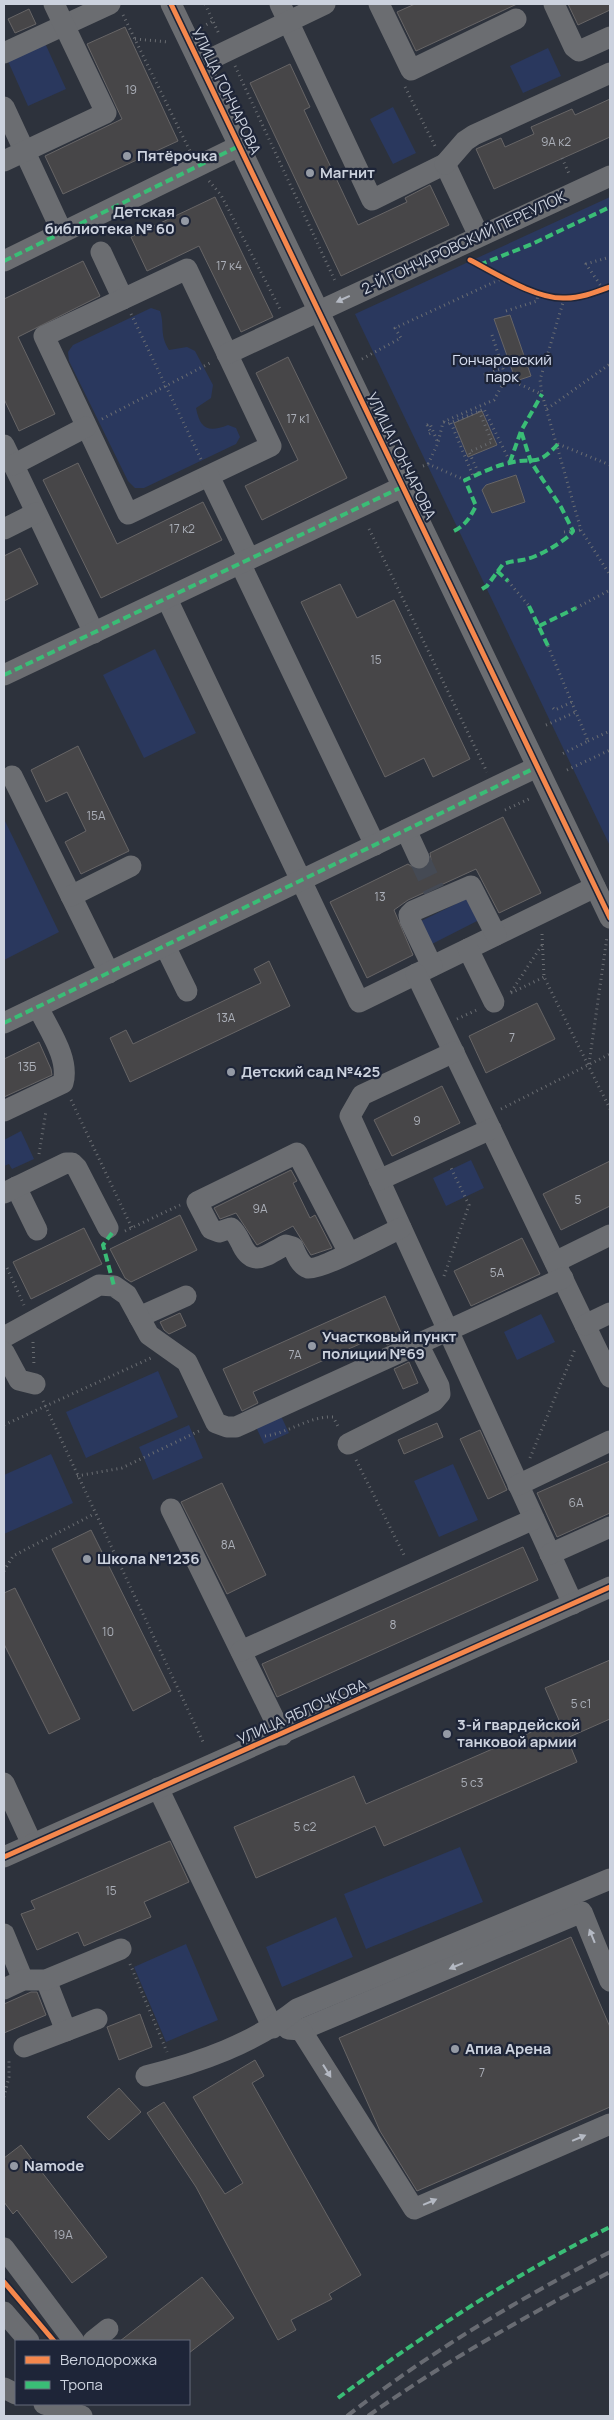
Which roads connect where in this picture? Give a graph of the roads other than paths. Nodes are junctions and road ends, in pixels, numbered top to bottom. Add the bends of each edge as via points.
1 (54, 4) edge
2 (110, 4) edge
3 (171, 4) edge
4 (325, 4) edge
5 (379, 4) edge
6 (554, 4) edge
7 (284, 13) edge
8 (516, 19) dead end
9 (64, 25) junction
10 (610, 37) edge
11 (4, 53) edge
12 (200, 64) junction
13 (610, 73) edge
14 (4, 107) edge
15 (239, 146) junction
16 (24, 152) junction
17 (4, 161) edge
18 (445, 164) junction
19 (610, 176) edge
20 (62, 232) junction
21 (479, 236) junction
22 (94, 237) junction
23 (4, 261) edge
24 (123, 299) junction
25 (318, 311) junction
26 (227, 354) junction
27 (86, 427) junction
28 (7, 455) edge
29 (209, 476) junction
30 (402, 487) junction
31 (36, 513) junction
32 (4, 529) edge
33 (245, 561) junction
34 (167, 599) junction
35 (94, 633) junction
36 (4, 675) edge
37 (537, 767) junction
38 (12, 776) dead end
39 (406, 830) junction
40 (375, 845) junction
41 (419, 858) tunnel mouth
42 (131, 866) dead end
43 (301, 881) junction
44 (595, 888) junction
45 (71, 896) junction
46 (610, 923) edge
47 (496, 935) junction
48 (165, 946) junction
49 (468, 949) junction
50 (424, 970) junction
51 (109, 973) junction
52 (187, 991) dead end
53 (502, 998) road end
54 (38, 1007) junction
55 (4, 1023) edge
56 (454, 1052) junction
57 (4, 1111) edge
58 (488, 1123) junction
59 (379, 1180) junction
60 (10, 1190) edge
61 (108, 1228) road end
62 (401, 1228) junction
63 (37, 1230) dead end
64 (610, 1235) edge
65 (349, 1253) junction
66 (559, 1270) junction
67 (186, 1296) dead end
68 (610, 1313) edge
69 (139, 1317) junction
70 (585, 1325) junction
71 (448, 1331) junction
72 (4, 1337) edge
73 (418, 1344) junction
74 (4, 1352) edge
75 (610, 1377) edge
76 (35, 1384) road end
77 (610, 1441) edge
78 (348, 1444) road end
79 (518, 1486) junction
80 (171, 1509) dead end
81 (534, 1519) junction
82 (610, 1527) edge
83 (550, 1554) junction
84 (610, 1588) edge
85 (573, 1604) junction
86 (241, 1650) junction
87 (282, 1735) junction
88 (4, 1783) edge
89 (158, 1788) junction
90 (32, 1844) junction
91 (4, 1857) edge
92 (610, 1879) edge
93 (4, 1934) edge
94 (120, 1949) road end
95 (46, 1980) junction
96 (610, 1982) edge
97 (13, 1984) edge
98 (97, 2020) dead end
99 (273, 2028) junction
100 (301, 2030) junction
101 (66, 2031) junction
102 (15, 2049) road end
103 (146, 2076) dead end
104 (610, 2124) edge
105 (4, 2248) edge
106 (4, 2312) edge
107 (28, 2340) edge
108 (73, 2340) edge
109 (47, 2405) edge
110 (84, 2405) edge
111 (82, 2416) edge
112 (94, 2416) edge

1 - 9 street
2 - 9 street
3 - 12 street, УЛИЦА ГОНЧАРОВА
4 - 7 street
5 - 8 street via 411,70
6 - 10 street via 574,47 579,50
7 - 12 street via 227,51
7 - 18 street via 372,200
9 - 11 street
9 - 16 street via 106,114
12 - 15 street, УЛИЦА ГОНЧАРОВА
13 - 18 street via 474,135
14 - 16 street
15 - 22 street
15 - 25 street, УЛИЦА ГОНЧАРОВА
16 - 17 street
16 - 20 street
18 - 21 street
19 - 21 street, 2-Й ГОНЧАРОВСКИЙ ПЕРЕУЛОК
20 - 22 street
20 - 23 street
21 -> 25 street, 2-Й ГОНЧАРОВСКИЙ ПЕРЕУЛОК
22 - 24 street
24 - 26 street via 187,268
24 - 27 street via 44,336
25 - 26 street, 2-Й ГОНЧАРОВСКИЙ ПЕРЕУЛОК
25 - 30 street, УЛИЦА ГОНЧАРОВА
26 - 29 street via 271,446
27 - 28 street
27 - 29 street via 128,514
28 - 31 street
29 - 33 street
30 - 33 street
30 - 37 street, УЛИЦА ГОНЧАРОВА
31 - 32 street
31 - 35 street
33 - 34 street
33 - 40 street
34 - 35 street
34 - 43 street
35 - 36 street
37 - 39 street
37 - 44 street, УЛИЦА ГОНЧАРОВА
38 - 45 street
39 - 40 street
39 - 41 street
40 - 43 street
42 - 45 street
43 - 48 street
43 - 50 street via 359,1002
44 - 46 street, УЛИЦА ГОНЧАРОВА
44 - 47 street
45 - 51 street
47 - 49 street
47 - 50 street via 471,886 437,895 409,915
48 - 51 street
48 - 52 street
49 - 50 street
49 - 53 street
50 - 56 street
51 - 54 street
54 - 55 street
54 - 57 street via 63,1059 66,1073 56,1087
56 - 58 street
56 - 59 street via 362,1095 350,1116
58 - 59 street via 443,1151
58 - 66 street
59 - 62 street
60 - 61 street via 72,1163 78,1168
60 - 63 street
62 - 65 street
62 - 71 street
64 - 66 street
65 - 65 street via 318,1268 302,1264 292,1247 286,1245 252,1259 231,1228 219,1232 211,1229 197,1202 297,1153
66 - 70 street
66 - 71 street
67 - 69 street
68 - 70 street
69 - 72 street via 127,1295 114,1286 99,1285
69 - 73 street via 149,1335 187,1362 216,1423 227,1428 236,1427
70 - 75 street
71 - 73 street
71 - 79 street
73 - 78 street via 440,1394
74 - 76 street via 19,1380
77 - 79 street
79 - 81 street
80 - 86 street
81 - 83 street
81 - 86 street
82 - 83 street
83 - 85 street
84 - 85 street, УЛИЦА ЯБЛОЧКОВА
85 - 87 street, УЛИЦА ЯБЛОЧКОВА
86 - 87 street
87 - 89 street, УЛИЦА ЯБЛОЧКОВА
88 - 90 street
89 - 90 street, УЛИЦА ЯБЛОЧКОВА
89 - 99 street
90 - 91 street, УЛИЦА ЯБЛОЧКОВА
92 - 99 street via 297,2009
93 - 97 street
94 - 95 street
95 - 97 street
95 - 101 street
96 -> 100 street via 582,1912
98 - 101 street
99 - 100 street
99 - 103 street via 219,2054
100 -> 104 street via 414,2209
101 - 102 street
105 - 108 street
106 - 107 street
109 - 111 street
110 - 112 street

